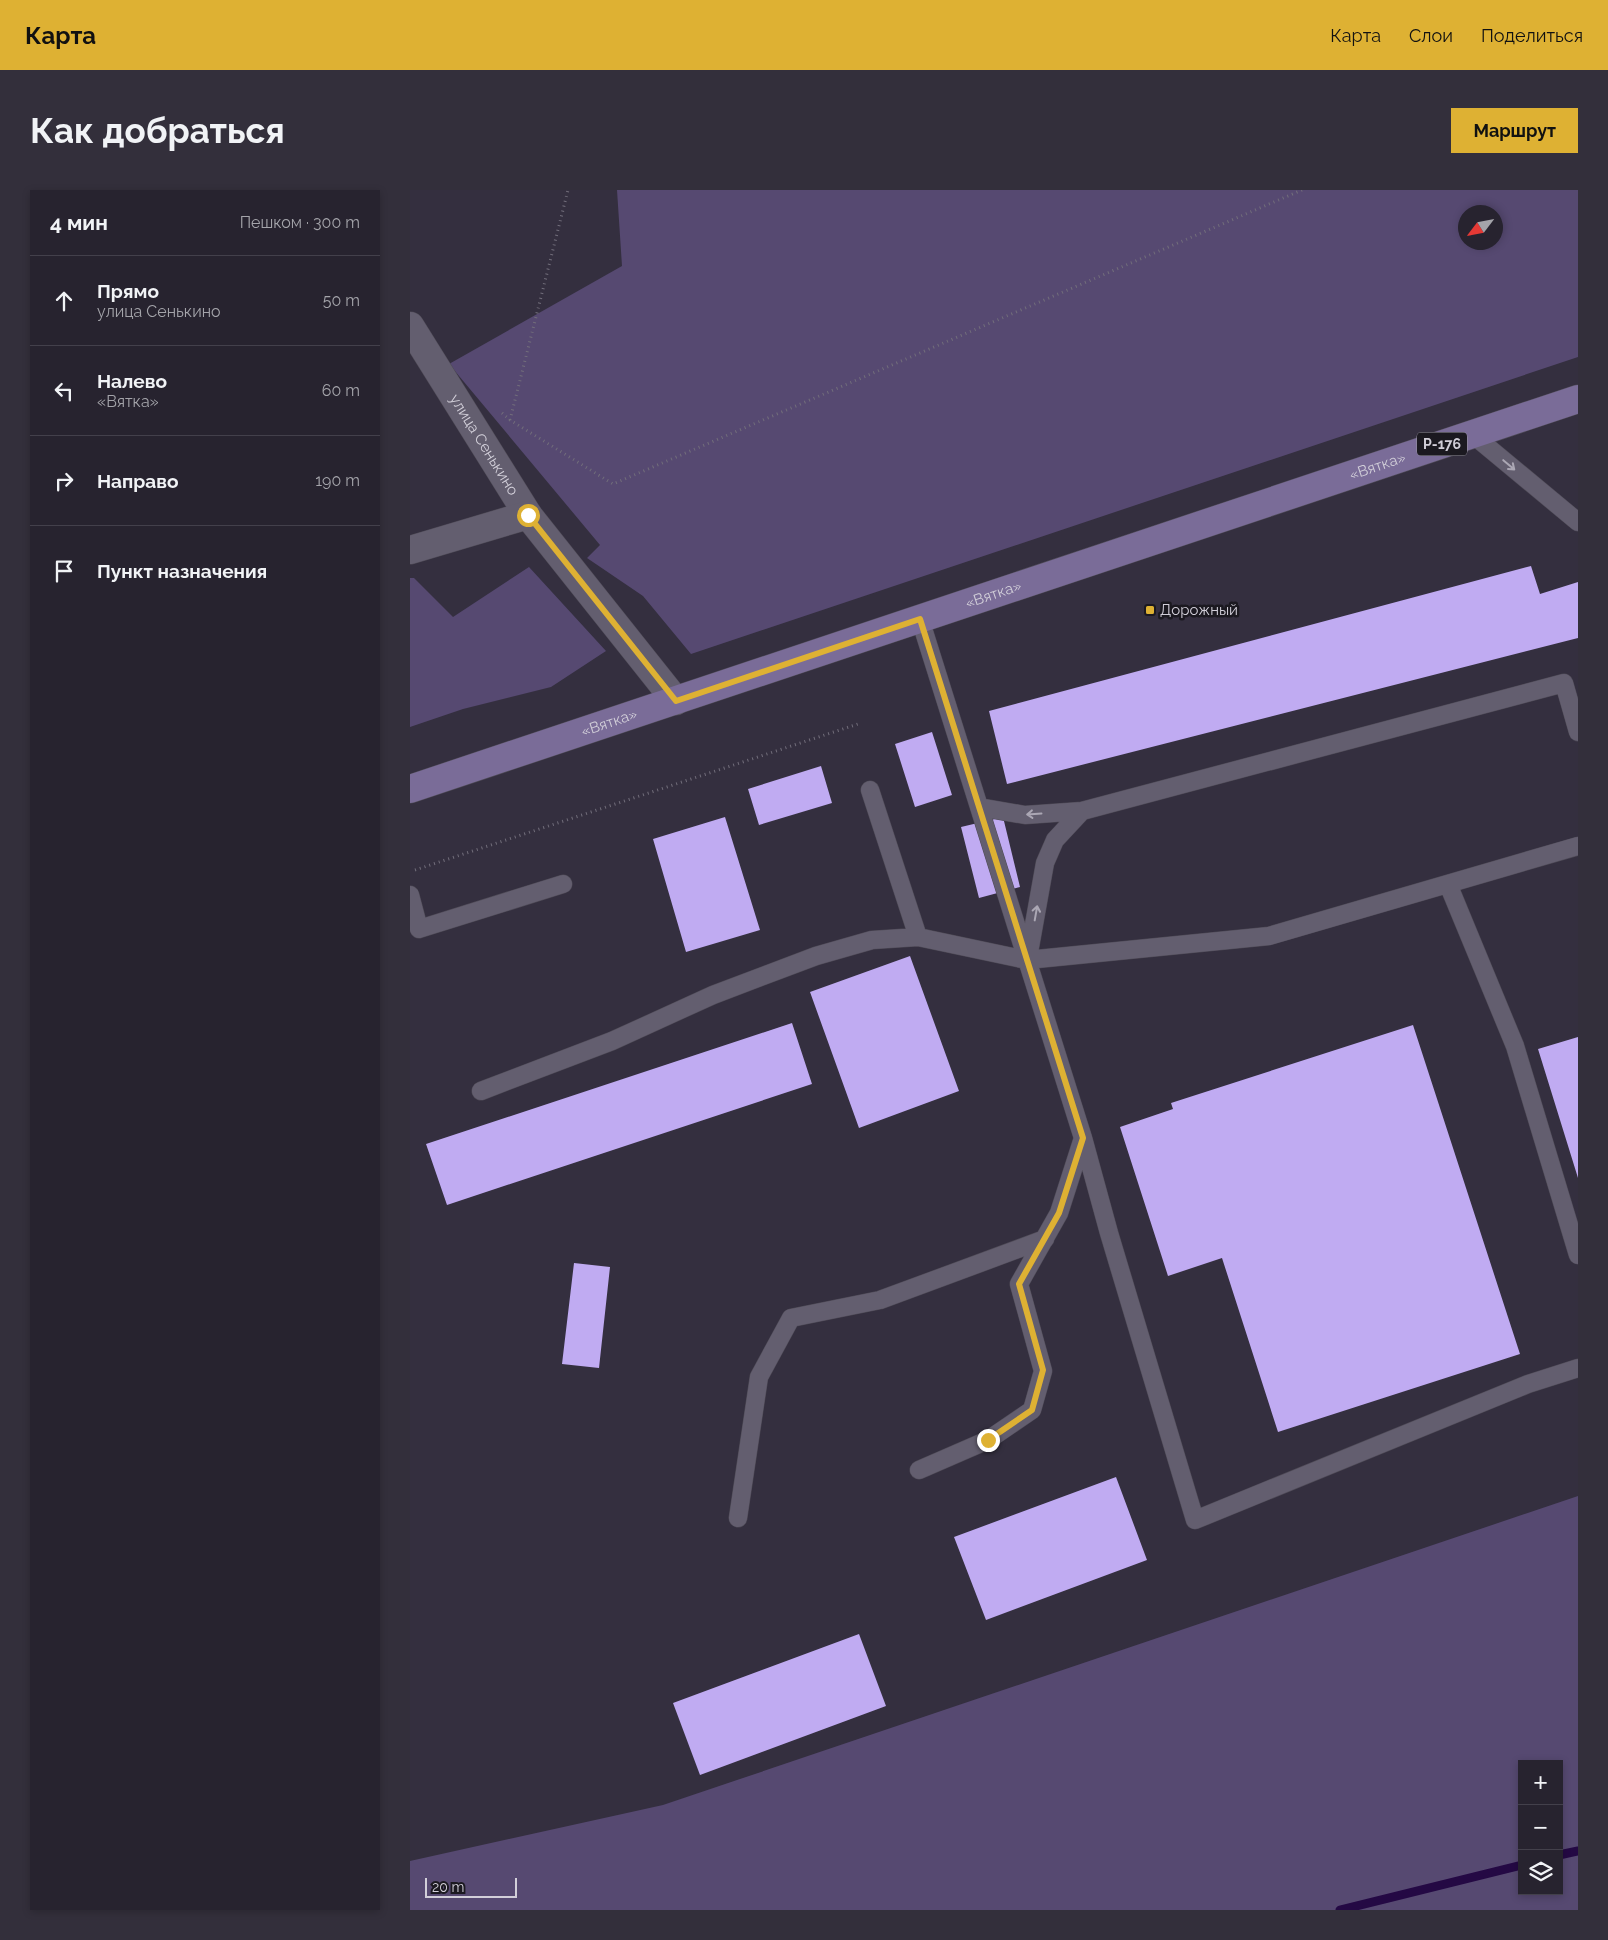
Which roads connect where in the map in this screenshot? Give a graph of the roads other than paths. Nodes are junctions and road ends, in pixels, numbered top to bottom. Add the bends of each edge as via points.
1 (410, 326) edge
2 (1578, 400) edge
3 (1472, 434) junction
4 (528, 515) junction
5 (1578, 522) edge
6 (410, 550) edge
7 (920, 619) junction
8 (676, 701) junction
9 (1578, 732) edge
10 (410, 789) edge
11 (870, 790) dead end
12 (979, 807) junction
13 (1082, 811) junction
14 (1578, 846) edge
15 (562, 884) dead end
16 (1448, 884) junction
17 (410, 895) edge
18 (918, 937) junction
19 (1027, 960) junction
20 (481, 1091) dead end
21 (1083, 1138) junction
22 (1044, 1238) junction
23 (1578, 1254) edge
24 (1578, 1368) edge
25 (919, 1470) dead end
26 (738, 1518) dead end

1 - 4 street, улица Сенькино
2 - 3 main road, «Вятка» / Р-176
3 -> 5 lane
3 - 7 main road, «Вятка» / Р-176
4 - 6 street
4 - 8 street, улица Сенькино
7 - 8 main road, «Вятка» / Р-176
7 - 12 lane
8 - 10 main road, «Вятка» / Р-176
9 - 13 lane via 1564,683
11 - 18 lane
13 -> 12 lane via 1025,814
12 - 19 lane
19 -> 13 lane via 1045,863 1055,840
14 - 16 lane
15 - 17 lane via 419,929
16 - 19 lane via 1270,936
16 - 23 lane via 1514,1046
18 - 19 lane
18 - 20 lane via 872,940 816,956 713,995 612,1041
19 - 21 lane
21 - 22 lane via 1059,1213
21 - 24 lane via 1195,1520 1528,1384
22 - 25 lane via 1019,1284 1043,1370 1032,1410 988,1440
22 - 26 lane via 880,1300 791,1318 759,1377

